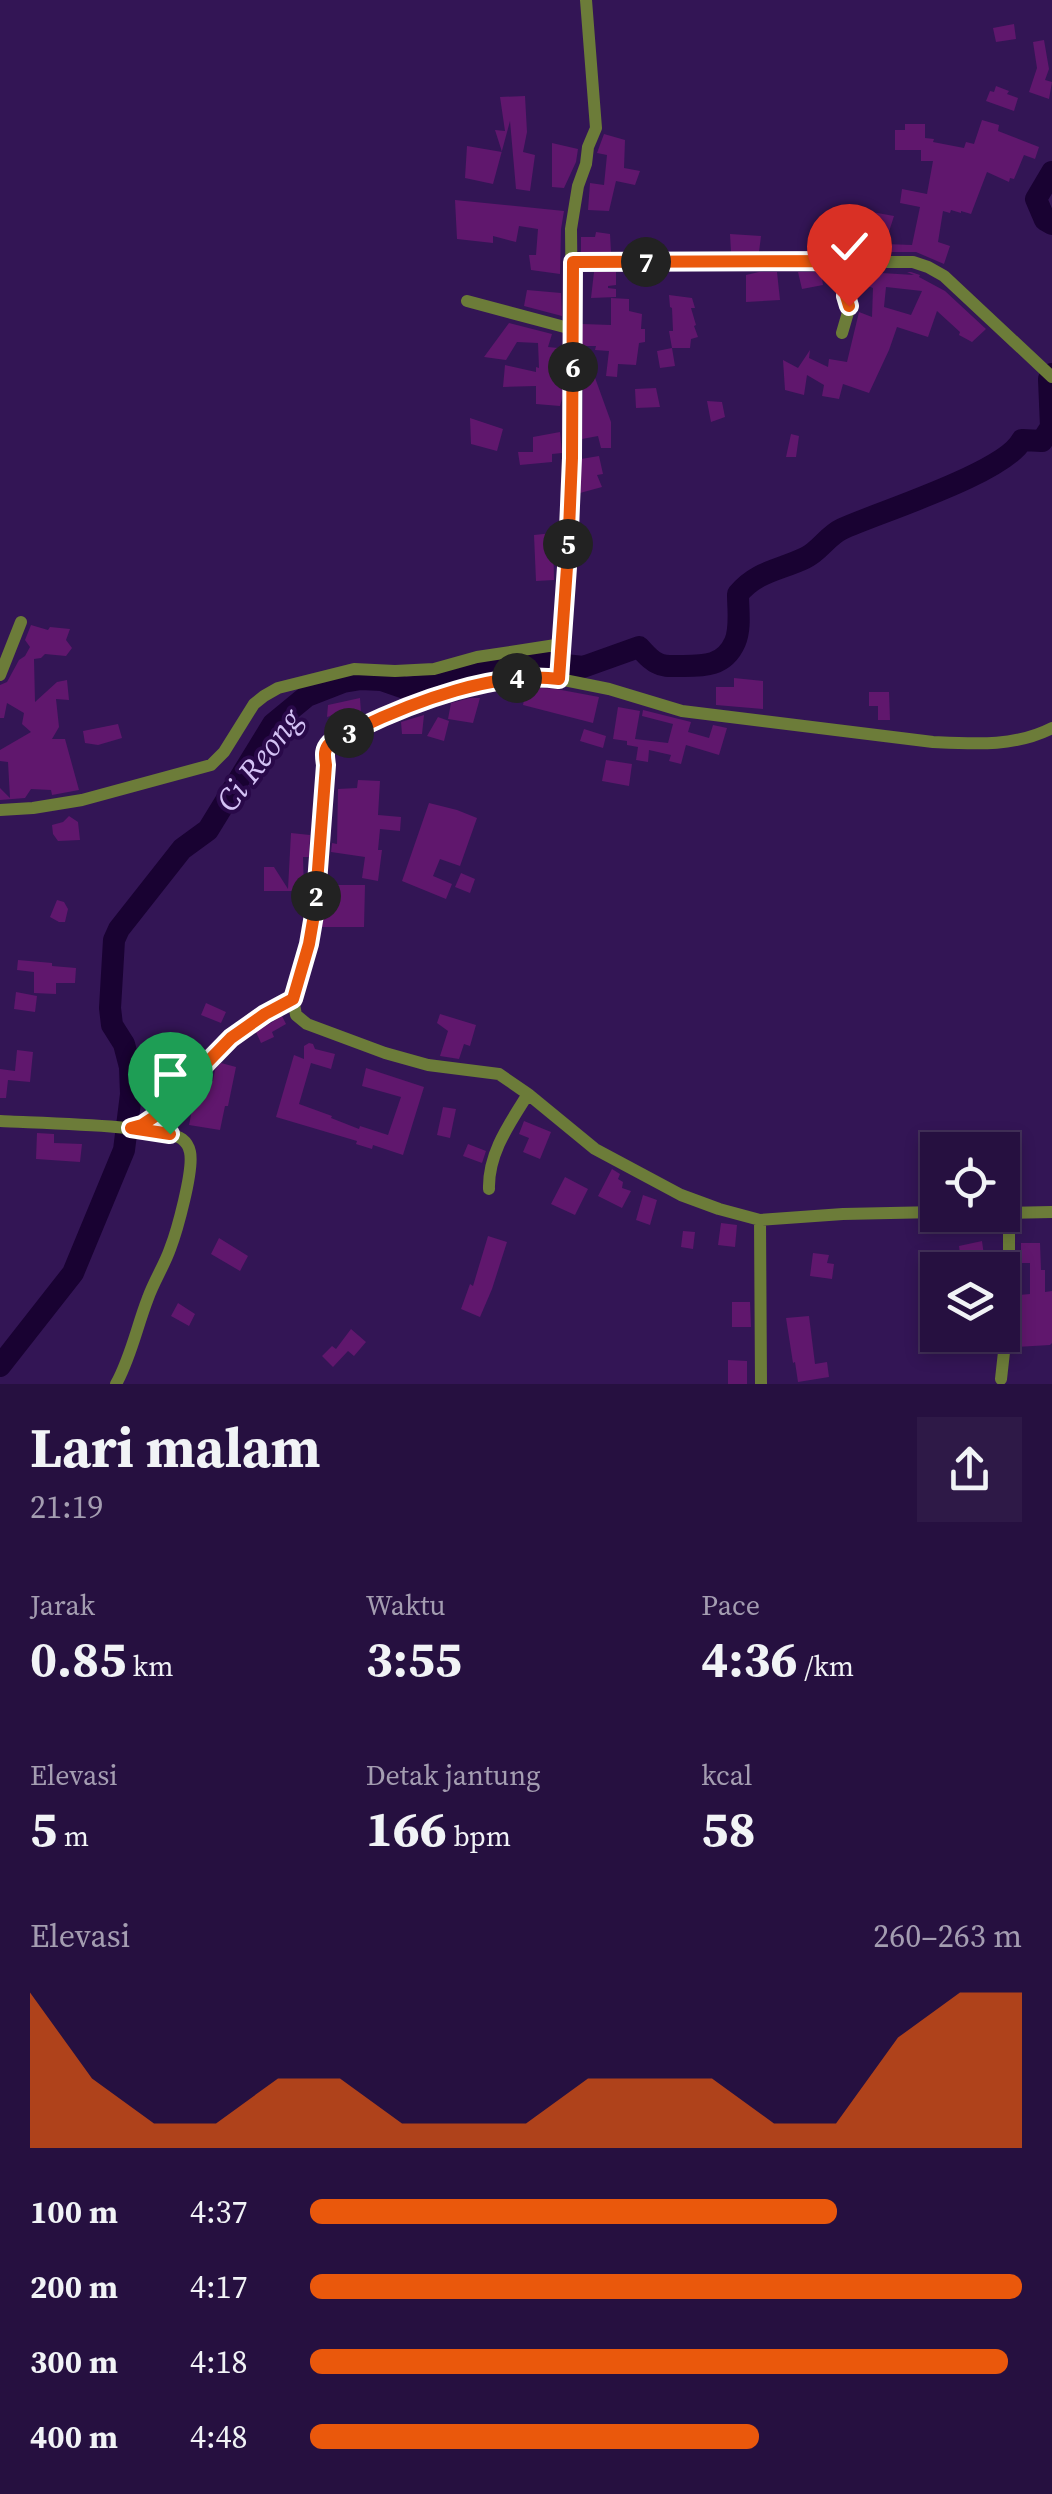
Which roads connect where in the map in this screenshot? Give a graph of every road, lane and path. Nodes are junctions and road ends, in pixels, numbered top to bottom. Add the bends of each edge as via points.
1 (586, 0) edge
2 (856, 261) junction
3 (573, 262) junction
4 (467, 301) dead end
5 (572, 329) junction
6 (842, 333) dead end
7 (1049, 375) edge
8 (21, 622) dead end
9 (562, 646) junction
10 (560, 674) junction
11 (0, 676) edge
12 (1052, 728) edge
13 (0, 810) edge
14 (293, 999) junction
15 (528, 1094) junction
16 (0, 1121) edge
17 (131, 1128) junction
18 (490, 1188) dead end
19 (920, 1212) edge
20 (1052, 1212) edge
21 (1020, 1213) edge
22 (760, 1220) junction
23 (1007, 1232) edge
24 (1001, 1379) dead end
25 (116, 1384) edge
26 (762, 1384) edge

1 - 3 street via 596,128 575,200
2 - 3 street
2 - 6 street
2 - 7 street via 912,262 944,276
3 - 5 street
4 - 5 street
5 - 9 street
8 - 11 street
9 - 10 street
9 - 13 street via 434,669 354,669 278,688 254,704 211,765 82,800
10 - 12 street via 682,710 932,742 1024,740
10 - 14 street via 456,691 329,744 315,909
14 - 15 street via 296,1015 307,1024 385,1053 499,1074
14 - 17 street via 231,1038 154,1117
15 - 18 street via 491,1163
15 - 22 street via 595,1149 648,1179
16 - 17 street
17 - 25 street via 180,1138 190,1167 169,1252
19 - 22 street
20 - 21 street
22 - 26 street
23 - 24 street via 1010,1306

